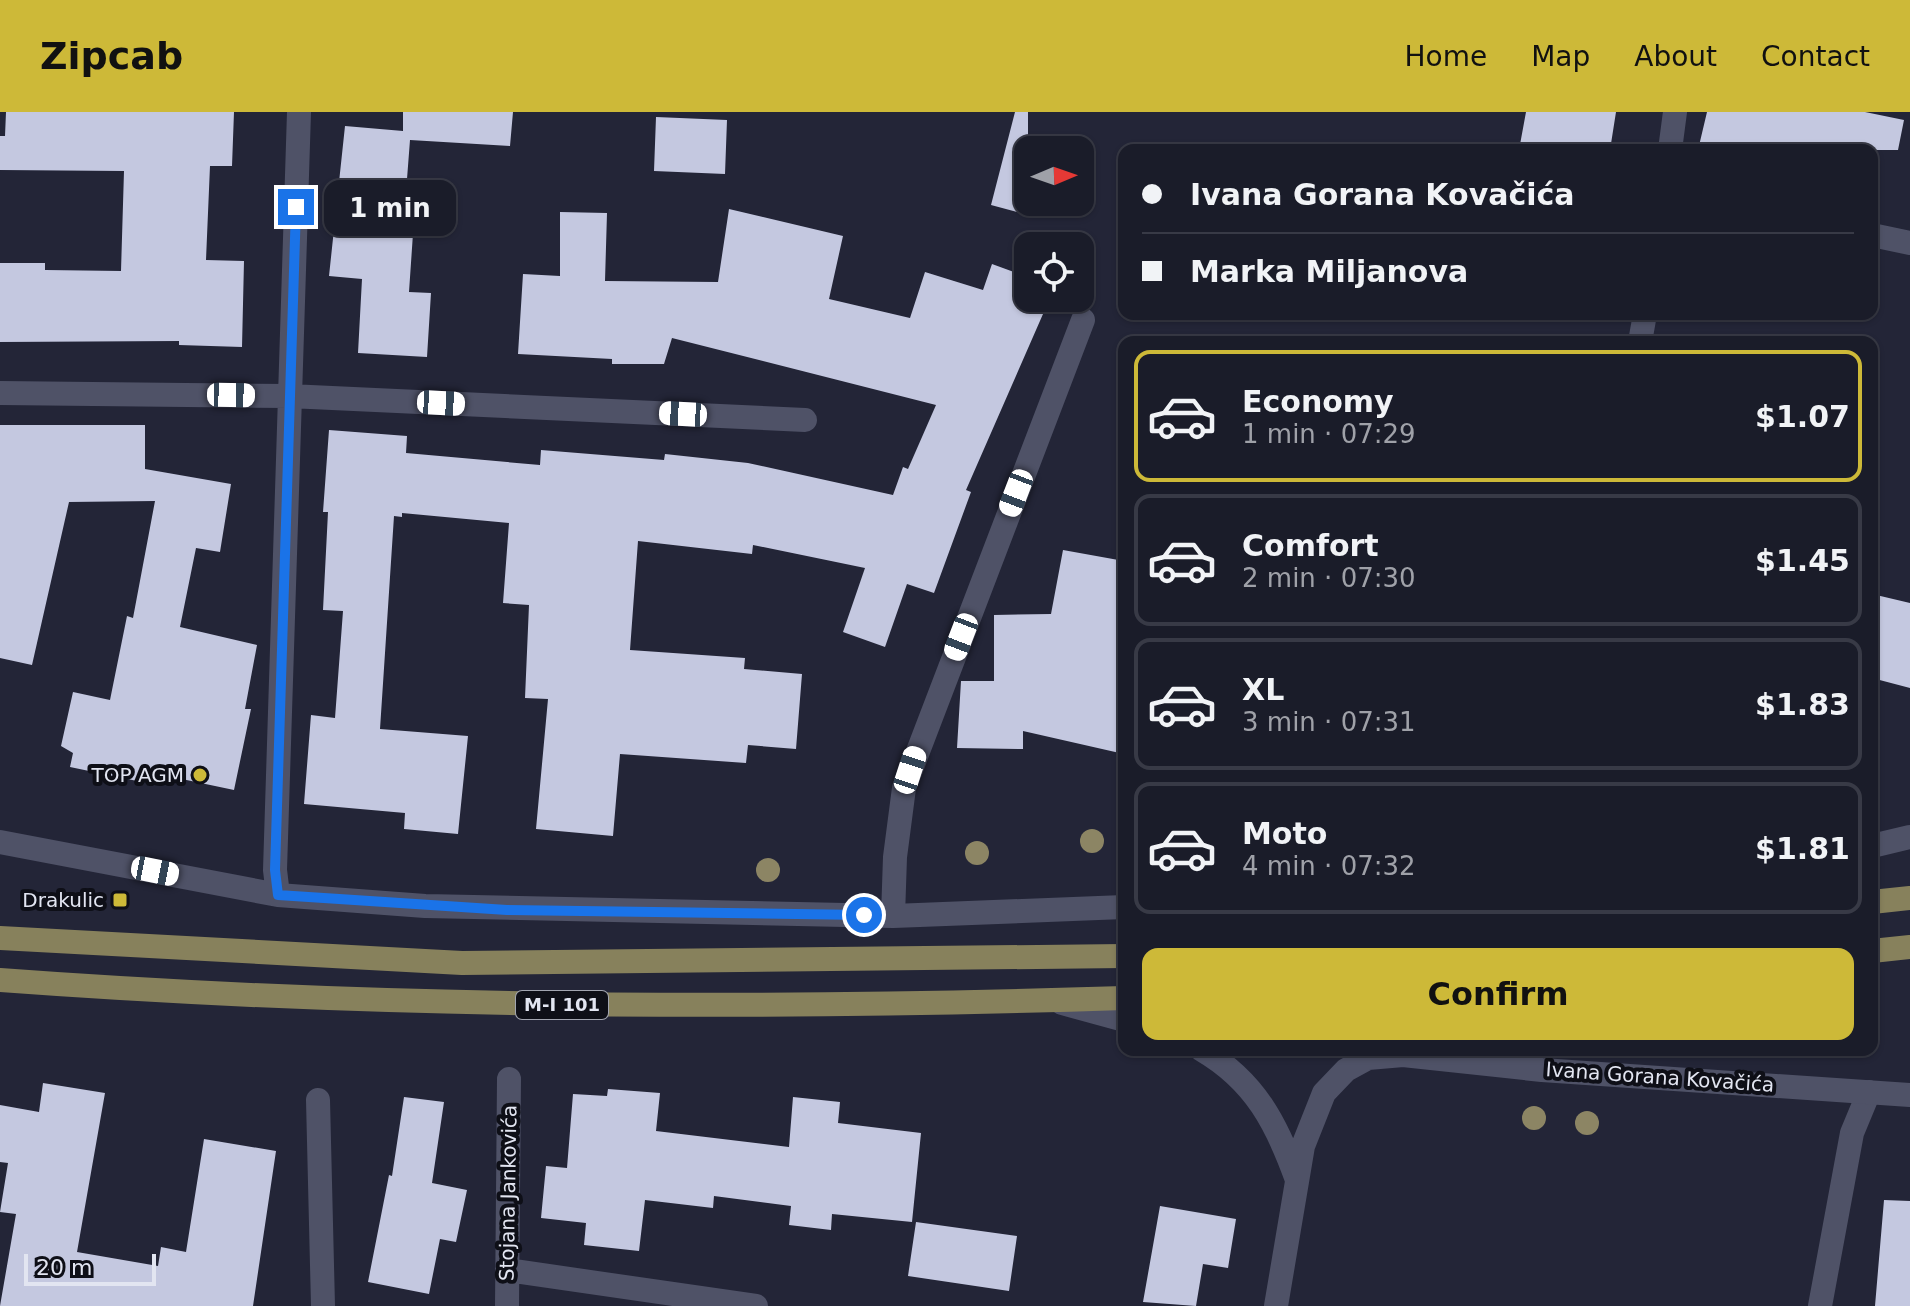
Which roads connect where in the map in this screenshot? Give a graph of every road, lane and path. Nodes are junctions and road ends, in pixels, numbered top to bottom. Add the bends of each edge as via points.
1 (299, 112) edge
2 (1675, 112) edge
3 (1671, 144) edge
4 (1878, 236) edge
5 (1910, 243) edge
6 (1083, 320) dead end
7 (0, 393) edge
8 (289, 396) junction
9 (805, 420) dead end
10 (1910, 837) edge
11 (0, 842) edge
12 (1878, 845) edge
13 (278, 895) junction
14 (1910, 898) edge
15 (1878, 901) edge
16 (1118, 907) edge
17 (893, 916) junction
18 (0, 938) edge
19 (1910, 947) edge
20 (1878, 950) edge
21 (1118, 956) edge
22 (0, 980) edge
23 (1118, 998) edge
24 (1052, 1000) junction
25 (1118, 1018) edge
26 (1210, 1056) edge
27 (1391, 1056) edge
28 (1412, 1056) edge
29 (509, 1079) dead end
30 (1869, 1092) junction
31 (1910, 1095) edge
32 (318, 1100) dead end
33 (1297, 1182) junction
34 (507, 1270) junction
35 (323, 1306) edge
36 (507, 1306) edge
37 (756, 1306) edge
38 (1276, 1306) edge
39 (1820, 1306) edge

1 - 8 street
2 - 3 street
4 - 5 street
6 - 17 street via 904,788
7 - 8 street
8 - 9 street
8 - 13 street
10 - 12 street
11 - 13 street
13 - 17 street via 507,910
14 - 15 main road
16 - 17 street
18 - 21 main road, M-I 101 via 462,963
19 - 20 main road
22 - 24 main road, M-I 101 via 173,993 475,1004
23 - 24 main road, M-I 101
24 - 25 street
26 - 33 street via 1241,1079 1276,1123
27 - 33 street, Ivana Gorana Kovačića via 1368,1058 1346,1070 1324,1093 1303,1146
28 - 30 street, Ivana Gorana Kovačića
29 - 34 street, Stojana Jankovića
30 - 31 street, Ivana Gorana Kovačića
30 - 39 street via 1852,1133
32 - 35 street
33 - 38 street, Ivana Gorana Kovačića
34 - 36 street, Stojana Jankovića
34 - 37 street

